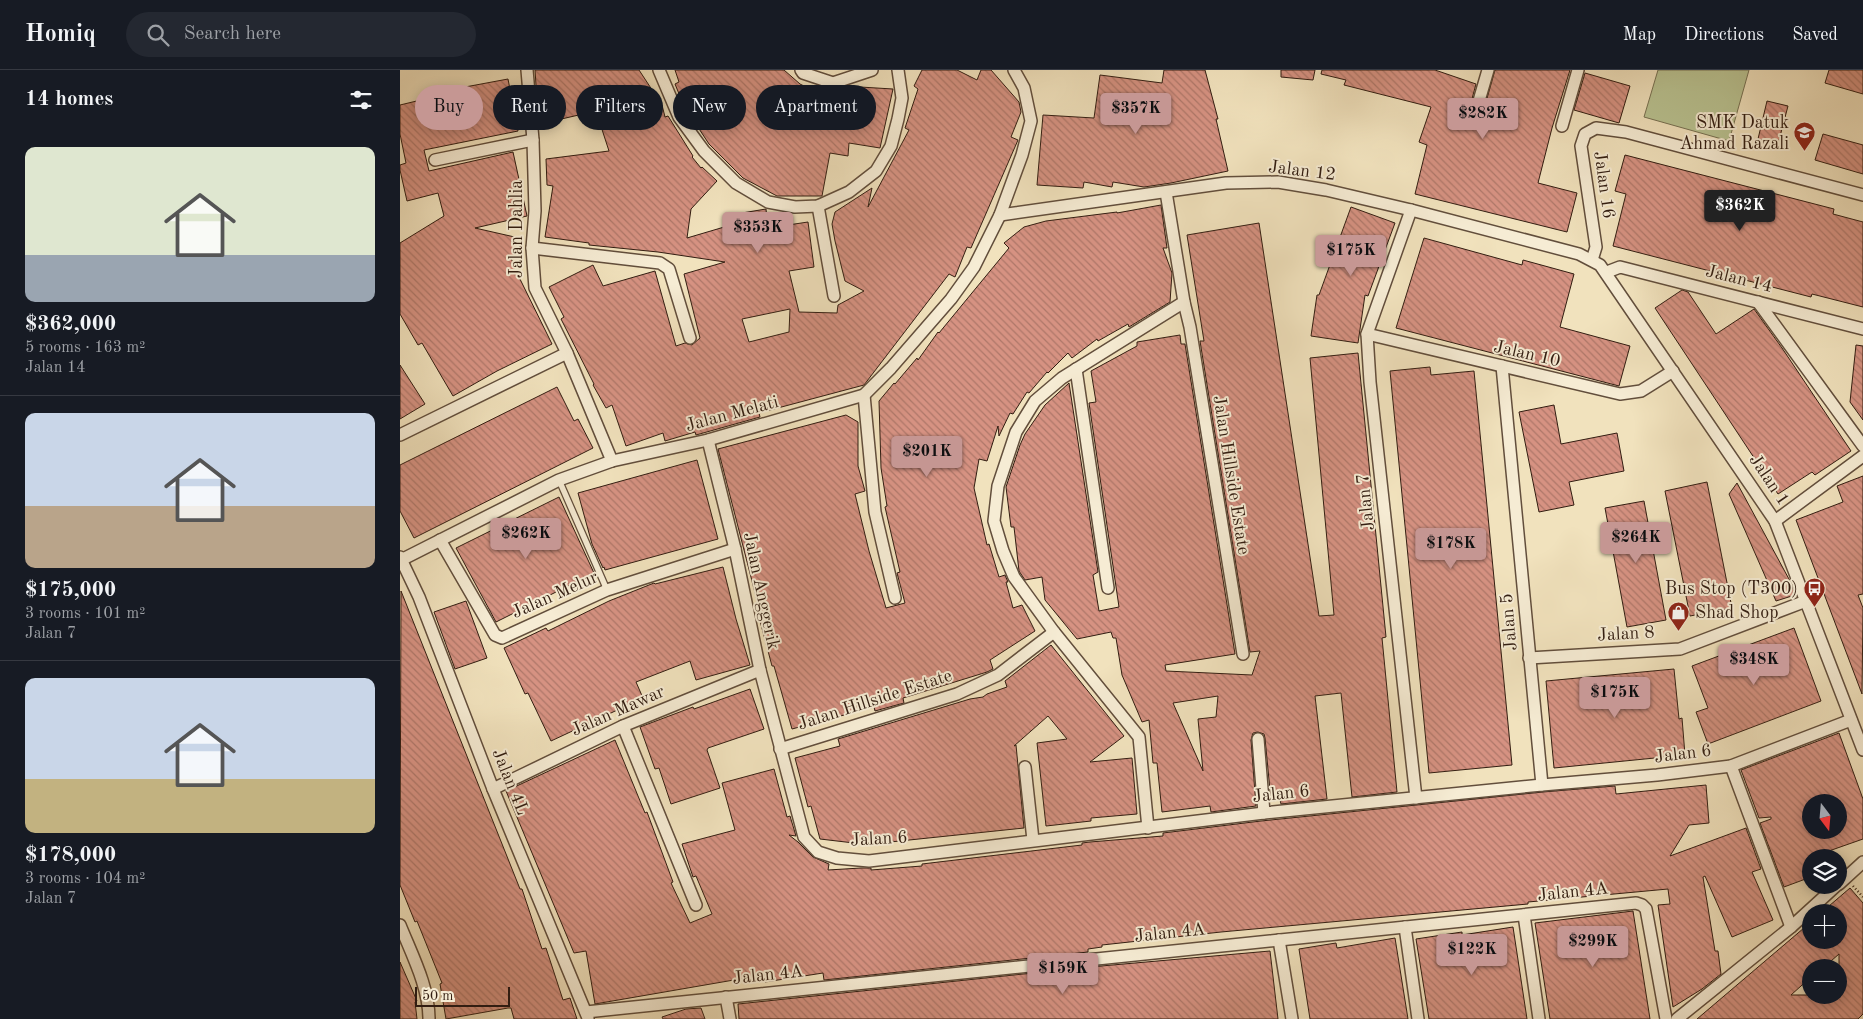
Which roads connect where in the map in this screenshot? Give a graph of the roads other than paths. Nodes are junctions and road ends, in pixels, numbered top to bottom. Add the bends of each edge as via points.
1 (527, 70) edge
2 (659, 70) edge
3 (801, 70) edge
4 (872, 70) edge
5 (898, 70) edge
6 (1014, 70) edge
7 (1488, 70) edge
8 (1578, 70) edge
9 (1474, 118) dead end
10 (1562, 126) dead end
11 (533, 140) junction
12 (435, 160) dead end
13 (1166, 192) junction
14 (1863, 195) edge
15 (818, 206) junction
16 (1411, 210) junction
17 (1000, 215) junction
18 (532, 248) junction
19 (1592, 260) junction
20 (1607, 272) junction
21 (834, 296) dead end
22 (1184, 302) junction
23 (1758, 302) junction
24 (1863, 329) edge
25 (1367, 334) junction
26 (690, 338) dead end
27 (567, 353) junction
28 (1502, 366) junction
29 (1076, 369) junction
30 (1673, 371) junction
31 (864, 395) junction
32 (400, 435) edge
33 (708, 440) junction
34 (1863, 446) edge
35 (1863, 456) edge
36 (612, 461) junction
37 (560, 480) junction
38 (1775, 521) junction
39 (440, 540) junction
40 (735, 549) junction
41 (401, 558) edge
42 (1108, 588) dead end
43 (607, 590) junction
44 (895, 598) dead end
45 (1806, 601) junction
46 (1054, 632) junction
47 (1243, 654) dead end
48 (1529, 658) junction
49 (760, 670) junction
50 (1851, 720) junction
51 (623, 726) junction
52 (1258, 739) dead end
53 (780, 749) junction
54 (1863, 750) edge
55 (1730, 766) junction
56 (1025, 767) dead end
57 (1542, 784) junction
58 (493, 788) junction
59 (1416, 798) junction
60 (1264, 813) junction
61 (1148, 828) junction
62 (1033, 840) junction
63 (1863, 862) edge
64 (1847, 876) edge
65 (1827, 894) edge
66 (696, 905) dead end
67 (1524, 915) junction
68 (400, 925) edge
69 (1406, 927) junction
70 (1791, 927) junction
71 (1279, 940) junction
72 (726, 997) junction
73 (587, 1015) edge
74 (430, 1019) edge
75 (730, 1019) edge
76 (1292, 1019) edge
77 (1418, 1019) edge
78 (1539, 1019) edge
79 (1666, 1019) edge
80 (1677, 1019) edge

1 - 11 street, Jalan Dahlia
2 - 15 street via 679,117 704,151 736,183 768,202 795,207
3 - 4 street via 833,83
5 - 15 street via 902,98 891,146 876,171 849,192
6 - 17 street, Jalan Melati via 1024,88 1031,121
7 - 9 street
8 - 10 street
11 - 12 street
11 - 18 street, Jalan Dahlia via 535,211
13 - 16 street, Jalan 12 via 1226,183 1278,182
13 - 17 street, Jalan 12
13 - 22 street, Jalan Hillside Estate
14 - 19 street, Jalan 16 via 1626,132 1596,128 1585,134 1581,146 1596,247
15 - 21 street
16 - 19 street, Jalan 12
16 - 25 street, Jalan 7
17 - 31 street, Jalan Melati via 974,267 950,299
18 - 26 street via 660,264 669,269
18 - 27 street, Jalan Dahlia via 535,288
19 - 20 street, Jalan 1
20 - 23 street, Jalan 14 via 1620,267
20 - 30 street, Jalan 1
22 - 29 street
22 - 47 street, Jalan Hillside Estate
23 - 24 street, Jalan 14
23 - 34 street
25 - 28 street, Jalan 10
25 - 59 street, Jalan 7
27 - 32 street
27 - 36 street, Jalan Dahlia
28 - 30 street, Jalan 10 via 1620,394 1642,391
28 - 48 street, Jalan 5
29 - 42 street
29 - 46 street via 1035,401 1016,432 998,486 994,521 1014,577
30 - 38 street, Jalan 1
31 - 33 street, Jalan Melati
31 - 44 street via 875,512
33 - 36 street, Jalan Melati
33 - 40 street, Jalan Anggerik
35 - 38 street
36 - 37 street, Jalan Melati
37 - 39 street, Jalan Melati
37 - 43 lane
38 - 45 street, Jalan 1
39 - 41 street, Jalan Melati
39 - 43 street, Jalan Melur via 495,634 502,638
40 - 43 street, Jalan Melur
40 - 49 street, Jalan Anggerik
41 - 58 street, Jalan 4L
45 - 48 street, Jalan 8 via 1680,649
45 - 50 street, Jalan 1
46 - 53 street, Jalan Hillside Estate via 998,675 957,694
46 - 61 street via 1139,737
48 - 57 street, Jalan 5
49 - 51 street, Jalan Mawar
49 - 53 street, Jalan Anggerik
50 - 54 street, Jalan 1
50 - 55 street, Jalan 6
51 - 58 street, Jalan Mawar
51 - 66 street
52 - 60 street
53 - 62 street, Jalan 6 via 804,837 818,852 837,858 869,861
55 - 57 street, Jalan 6
55 - 70 street
56 - 62 street
57 - 59 street, Jalan 6
58 - 73 street, Jalan 4L
59 - 60 street, Jalan 6
60 - 61 street, Jalan 6
61 - 62 street, Jalan 6
63 - 64 street
65 - 70 street
67 - 69 street, Jalan 4A
67 - 78 street
67 - 79 street, Jalan 4A via 1636,903 1642,906 1646,909
68 - 74 street via 423,984
69 - 71 street, Jalan 4A
69 - 77 street
70 - 80 street
71 - 72 street, Jalan 4A
71 - 76 street
72 - 73 street, Jalan 4A
72 - 75 street

